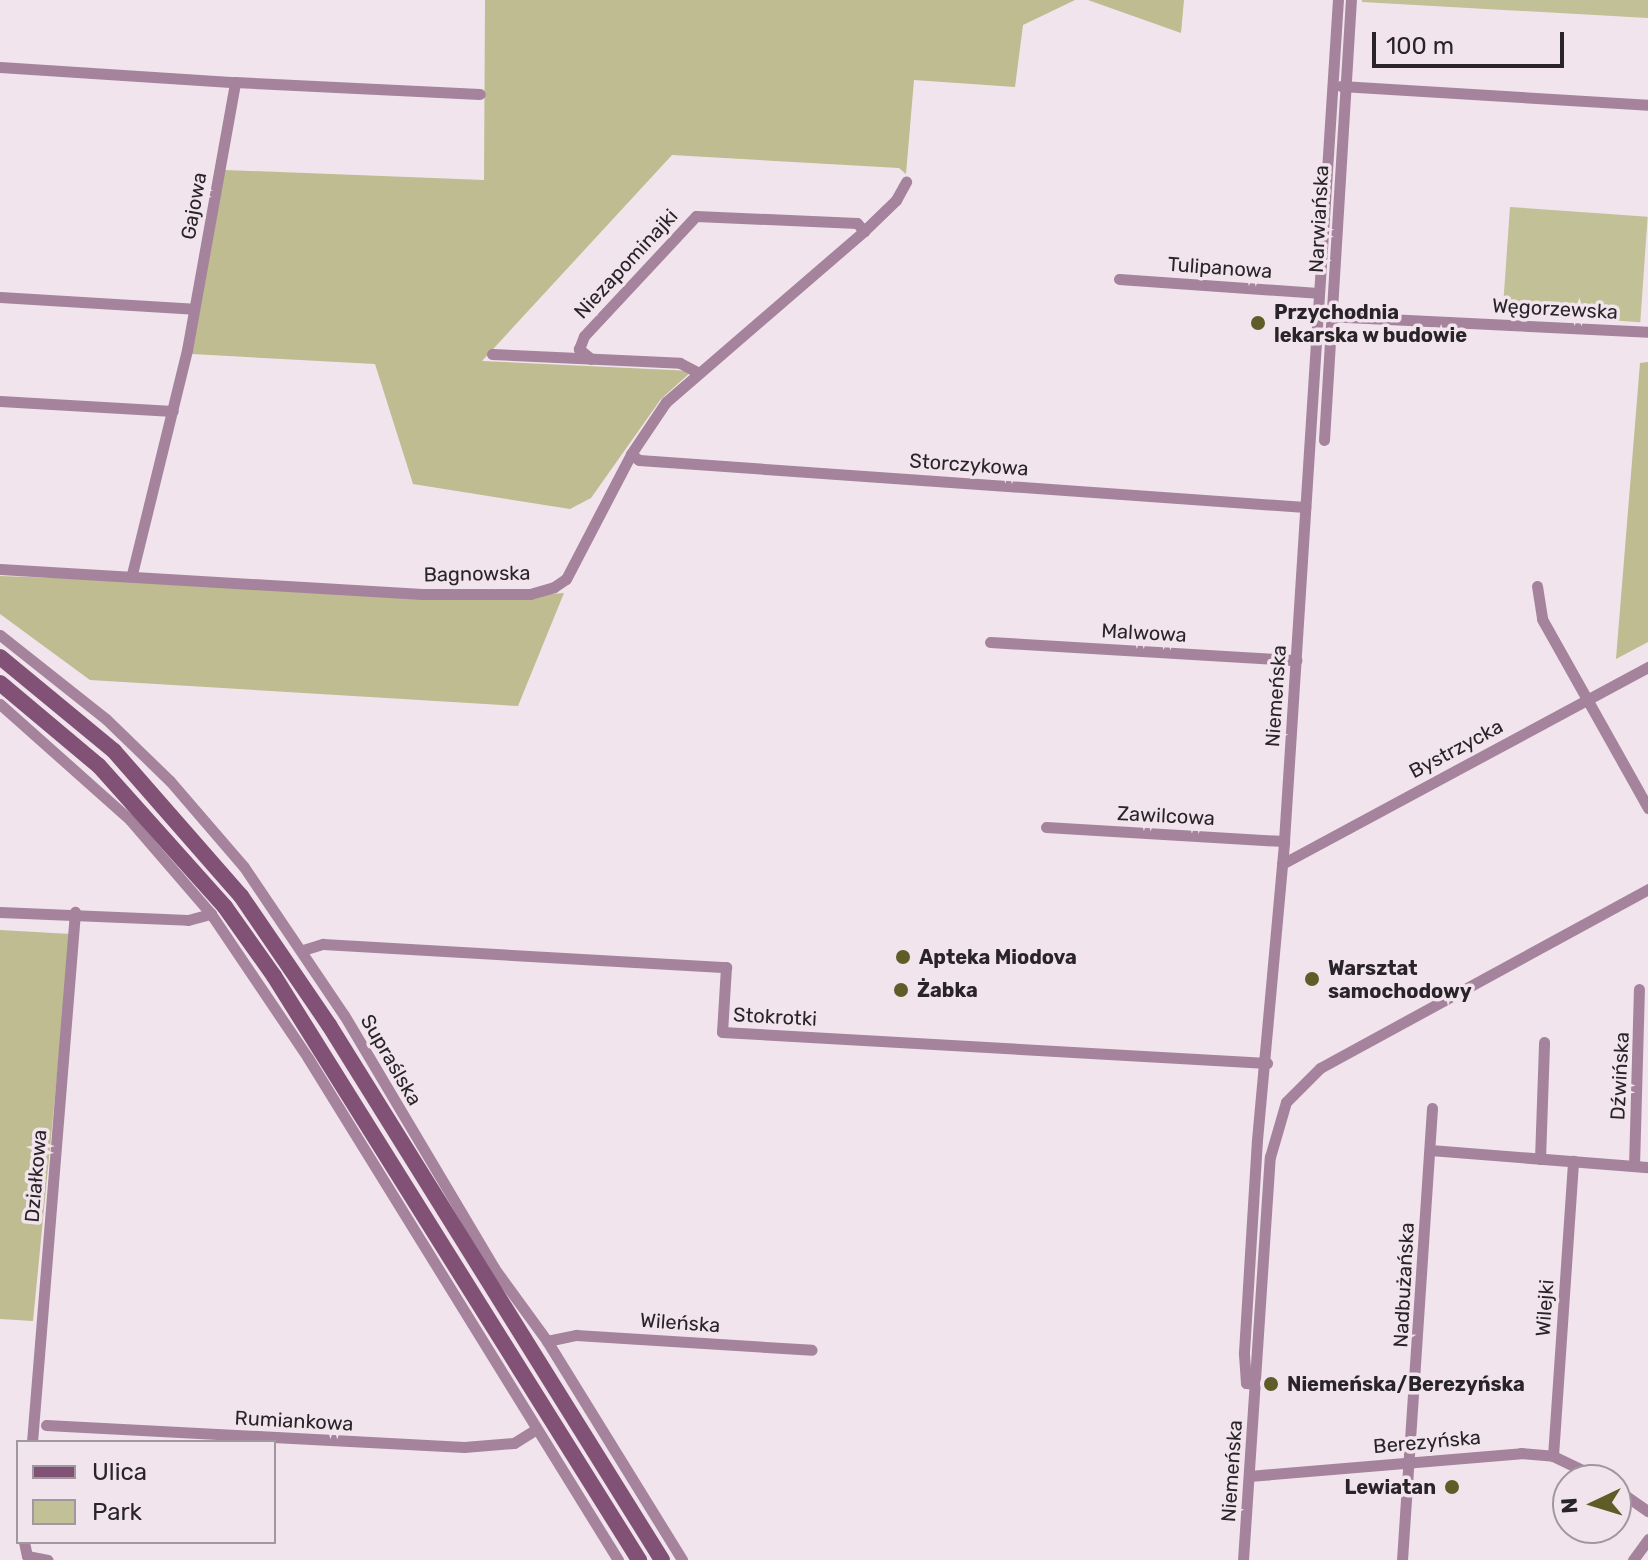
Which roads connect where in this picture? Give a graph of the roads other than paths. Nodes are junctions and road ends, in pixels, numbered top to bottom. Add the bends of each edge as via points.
1 (1338, 0) edge
2 (1351, 0) edge
3 (0, 67) edge
4 (235, 82) junction
5 (1339, 85) junction
6 (480, 94) dead end
7 (1648, 105) edge
8 (906, 182) dead end
9 (864, 231) junction
10 (1119, 279) dead end
11 (1318, 293) junction
12 (0, 297) edge
13 (194, 309) junction
14 (1317, 315) junction
15 (1332, 316) junction
16 (1648, 332) edge
17 (492, 354) dead end
18 (591, 359) junction
19 (697, 372) junction
20 (0, 401) edge
21 (173, 411) junction
22 (1324, 440) dead end
23 (631, 454) junction
24 (1305, 507) junction
25 (0, 569) edge
26 (132, 574) junction
27 (1537, 586) dead end
28 (0, 635) edge
29 (990, 642) dead end
30 (0, 657) edge
31 (1296, 660) junction
32 (1648, 667) edge
33 (0, 683) edge
34 (1589, 699) junction
35 (0, 704) edge
36 (1648, 808) edge
37 (1046, 827) dead end
38 (1284, 841) junction
39 (1282, 864) junction
40 (1648, 889) edge
41 (0, 912) edge
42 (75, 912) junction
43 (211, 914) junction
44 (303, 950) junction
45 (1639, 989) dead end
46 (1544, 1042) dead end
47 (1267, 1063) junction
48 (1432, 1108) dead end
49 (1430, 1150) junction
50 (1540, 1159) junction
51 (1573, 1161) junction
52 (1634, 1166) junction
53 (1648, 1167) edge
54 (547, 1341) junction
55 (812, 1350) dead end
56 (1256, 1384) junction
57 (46, 1425) dead end
58 (536, 1429) junction
59 (32, 1440) edge
60 (1553, 1456) junction
61 (1412, 1461) junction
62 (1570, 1464) edge
63 (1249, 1476) junction
64 (1648, 1539) edge
65 (24, 1544) edge
66 (48, 1560) edge
67 (618, 1560) edge
68 (639, 1560) edge
69 (662, 1560) edge
70 (682, 1560) edge
71 (1243, 1560) edge
72 (1402, 1560) edge
73 (1633, 1560) edge

1 - 5 street, Niemeńska
2 - 5 street, Narwiańska
3 - 4 street
4 - 6 street
4 - 13 street, Gajowa
5 - 7 street
5 - 11 street, Niemeńska
5 - 15 street, Narwiańska
8 - 9 street, Bagnowska via 896,200
9 - 18 street, Niezapominajki via 857,223 696,216 584,336 579,349
9 - 19 street, Bagnowska
10 - 11 street, Tulipanowa
11 - 14 street, Niemeńska
12 - 13 street
13 - 21 street, Gajowa
14 - 15 street, Węgorzewska
14 - 24 street, Niemeńska
15 - 16 street, Węgorzewska
15 - 22 street, Narwiańska
17 - 18 street
18 - 19 street via 680,363
19 - 23 street, Bagnowska via 666,402
20 - 21 street
21 - 26 street, Gajowa
23 - 24 street, Storczykowa via 639,460
23 - 26 street, Bagnowska via 566,579 530,594 422,594
24 - 31 street, Niemeńska
25 - 26 street, Bagnowska
27 - 34 street via 1542,619
28 - 44 street, Supraślska via 106,719 170,781 244,867
29 - 31 street, Malwowa
30 - 69 main road via 114,751 241,896 313,1001
31 - 38 street, Niemeńska
32 - 34 street, Bystrzycka
33 - 68 main road via 99,766 225,907 290,1000
34 - 36 street
34 - 39 street, Bystrzycka
35 - 43 street via 130,820
37 - 38 street, Zawilcowa
38 - 39 street, Niemeńska
39 - 47 street, Niemeńska
40 - 56 street, Niemeńska via 1320,1068 1294,1090 1271,1147
41 - 42 street
42 - 43 street via 188,920
42 - 59 street, Działkowa
43 - 58 street via 308,1058
44 - 47 street, Stokrotki via 323,944 726,967 722,1032
44 - 54 street, Supraślska via 487,1255
45 - 52 street, Dźwińska
46 - 50 street
47 - 56 street, Niemeńska via 1244,1352 1246,1383
48 - 49 street, Nadbużańska
49 - 50 street
49 - 61 street, Nadbużańska
50 - 51 street
51 - 52 street
51 - 60 street, Wilejki
52 - 53 street
54 - 55 street, Wileńska via 576,1335
54 - 70 street, Supraślska
56 - 63 street, Niemeńska
57 - 58 street, Rumiankowa via 464,1447 514,1443
58 - 67 street
60 - 61 street, Berezyńska via 1521,1453
60 - 62 street, Berezyńska
61 - 63 street, Berezyńska
61 - 72 street, Nadbużańska
63 - 71 street, Niemeńska
64 - 73 street
65 - 66 street via 27,1556

